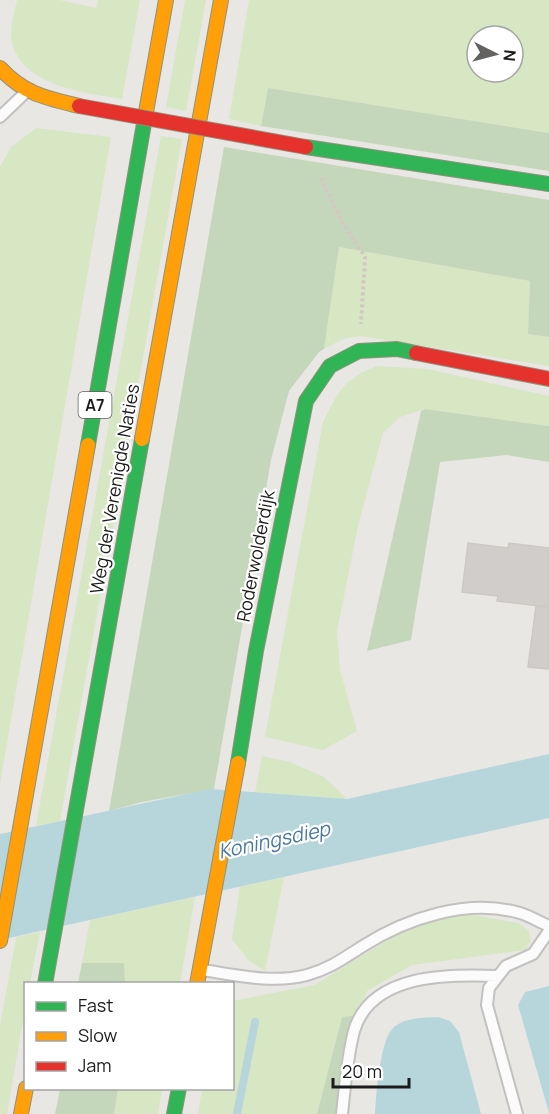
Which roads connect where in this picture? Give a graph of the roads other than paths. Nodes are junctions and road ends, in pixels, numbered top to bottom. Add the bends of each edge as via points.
1 (166, 0) edge
2 (221, 0) edge
3 (0, 68) edge
4 (26, 92) junction
5 (0, 117) edge
6 (549, 184) edge
7 (549, 379) edge
8 (549, 926) edge
9 (549, 931) edge
10 (0, 941) edge
11 (199, 969) junction
12 (498, 976) junction
13 (45, 982) edge
14 (197, 982) edge
15 (26, 1090) edge
16 (179, 1090) edge
17 (21, 1114) edge
18 (174, 1114) edge
19 (342, 1114) edge
20 (517, 1114) edge

1 - 10 main road, Weg der Verenigde Naties / A7
2 - 13 main road, Weg der Verenigde Naties
3 - 4 main road
4 - 5 lane
4 - 6 main road, bridge via 79,106 306,147
7 - 11 main road, Roderwolderdijk via 397,349 359,351 330,366 306,401
8 - 11 lane via 520,914 467,908 407,924 336,963 305,975 262,978
9 - 12 lane via 533,954 506,966
11 - 14 main road, Roderwolderdijk
12 - 19 lane via 454,975 413,981 381,994 364,1010 354,1030
12 - 20 lane via 489,988 487,1005
15 - 17 main road
16 - 18 main road

